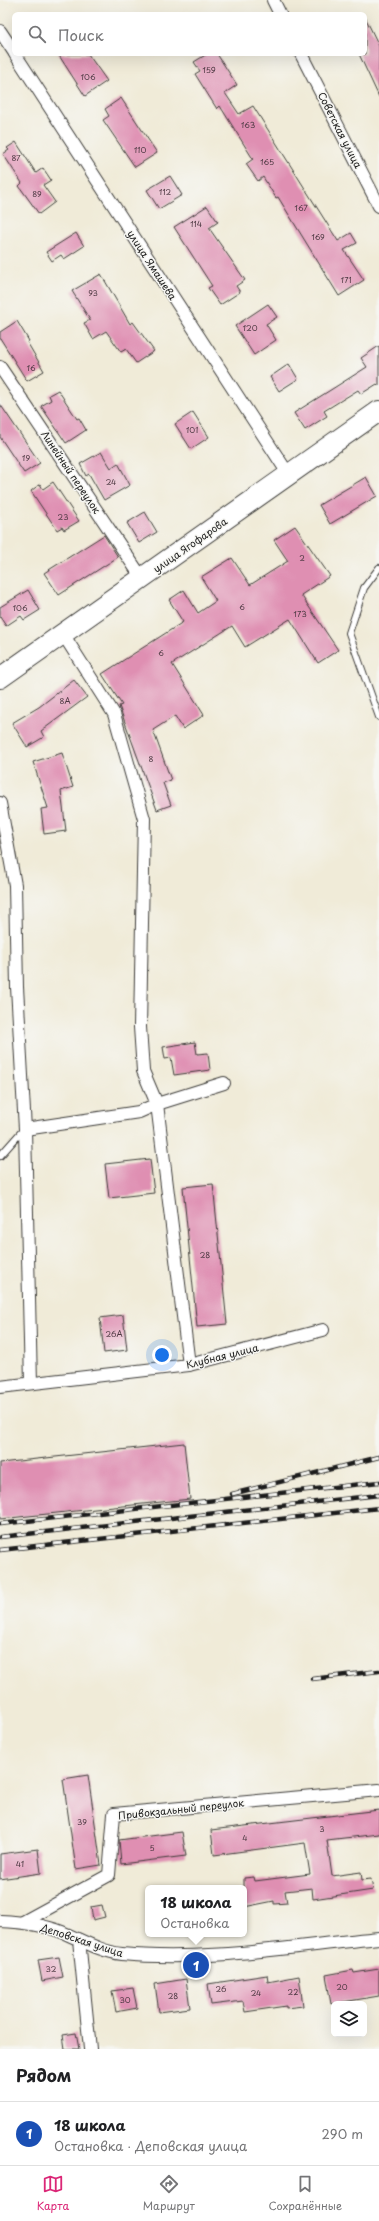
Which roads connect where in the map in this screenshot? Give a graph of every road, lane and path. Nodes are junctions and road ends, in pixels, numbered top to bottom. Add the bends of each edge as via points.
1 (273, 0) edge
2 (279, 12) edge
3 (0, 31) edge
4 (12, 49) edge
5 (17, 56) edge
6 (302, 56) edge
7 (379, 206) edge
8 (0, 366) edge
9 (379, 411) edge
10 (289, 475) junction
11 (379, 568) edge
12 (142, 578) junction
13 (63, 634) junction
14 (0, 678) edge
15 (379, 716) edge
16 (0, 803) edge
17 (224, 1082) dead end
18 (157, 1104) junction
19 (25, 1129) junction
20 (0, 1156) edge
21 (323, 1330) dead end
22 (189, 1365) junction
23 (31, 1383) junction
24 (0, 1387) edge
25 (379, 1790) edge
26 (0, 1921) edge
27 (24, 1922) junction
28 (379, 1938) edge
29 (79, 1940) junction
30 (90, 2049) edge

1 - 2 street
3 - 4 street, улица Ямашева
5 - 10 street, улица Ямашева
6 - 7 street, Советская улица
8 - 12 street, Линейный переулок
9 - 10 main road, улица Ягофарова
10 - 12 main road, улица Ягофарова
11 - 15 lane via 364,588 349,633
12 - 13 main road, улица Ягофарова
13 - 14 main road, улица Ягофарова
13 - 18 street via 114,714 144,819 140,1027 143,1071
16 - 19 street via 15,885 17,987
17 - 18 street
18 - 19 street via 139,1112
18 - 22 street
19 - 20 lane
19 - 23 street
21 - 22 street, Клубная улица
22 - 23 street, Клубная улица
23 - 24 street, Клубная улица
25 - 27 street, Привокзальный переулок via 114,1814 109,1875
26 - 27 street, Деповская улица
27 - 29 street, Деповская улица via 61,1932
28 - 29 street, Деповская улица via 168,1956 120,1954
29 - 30 street

